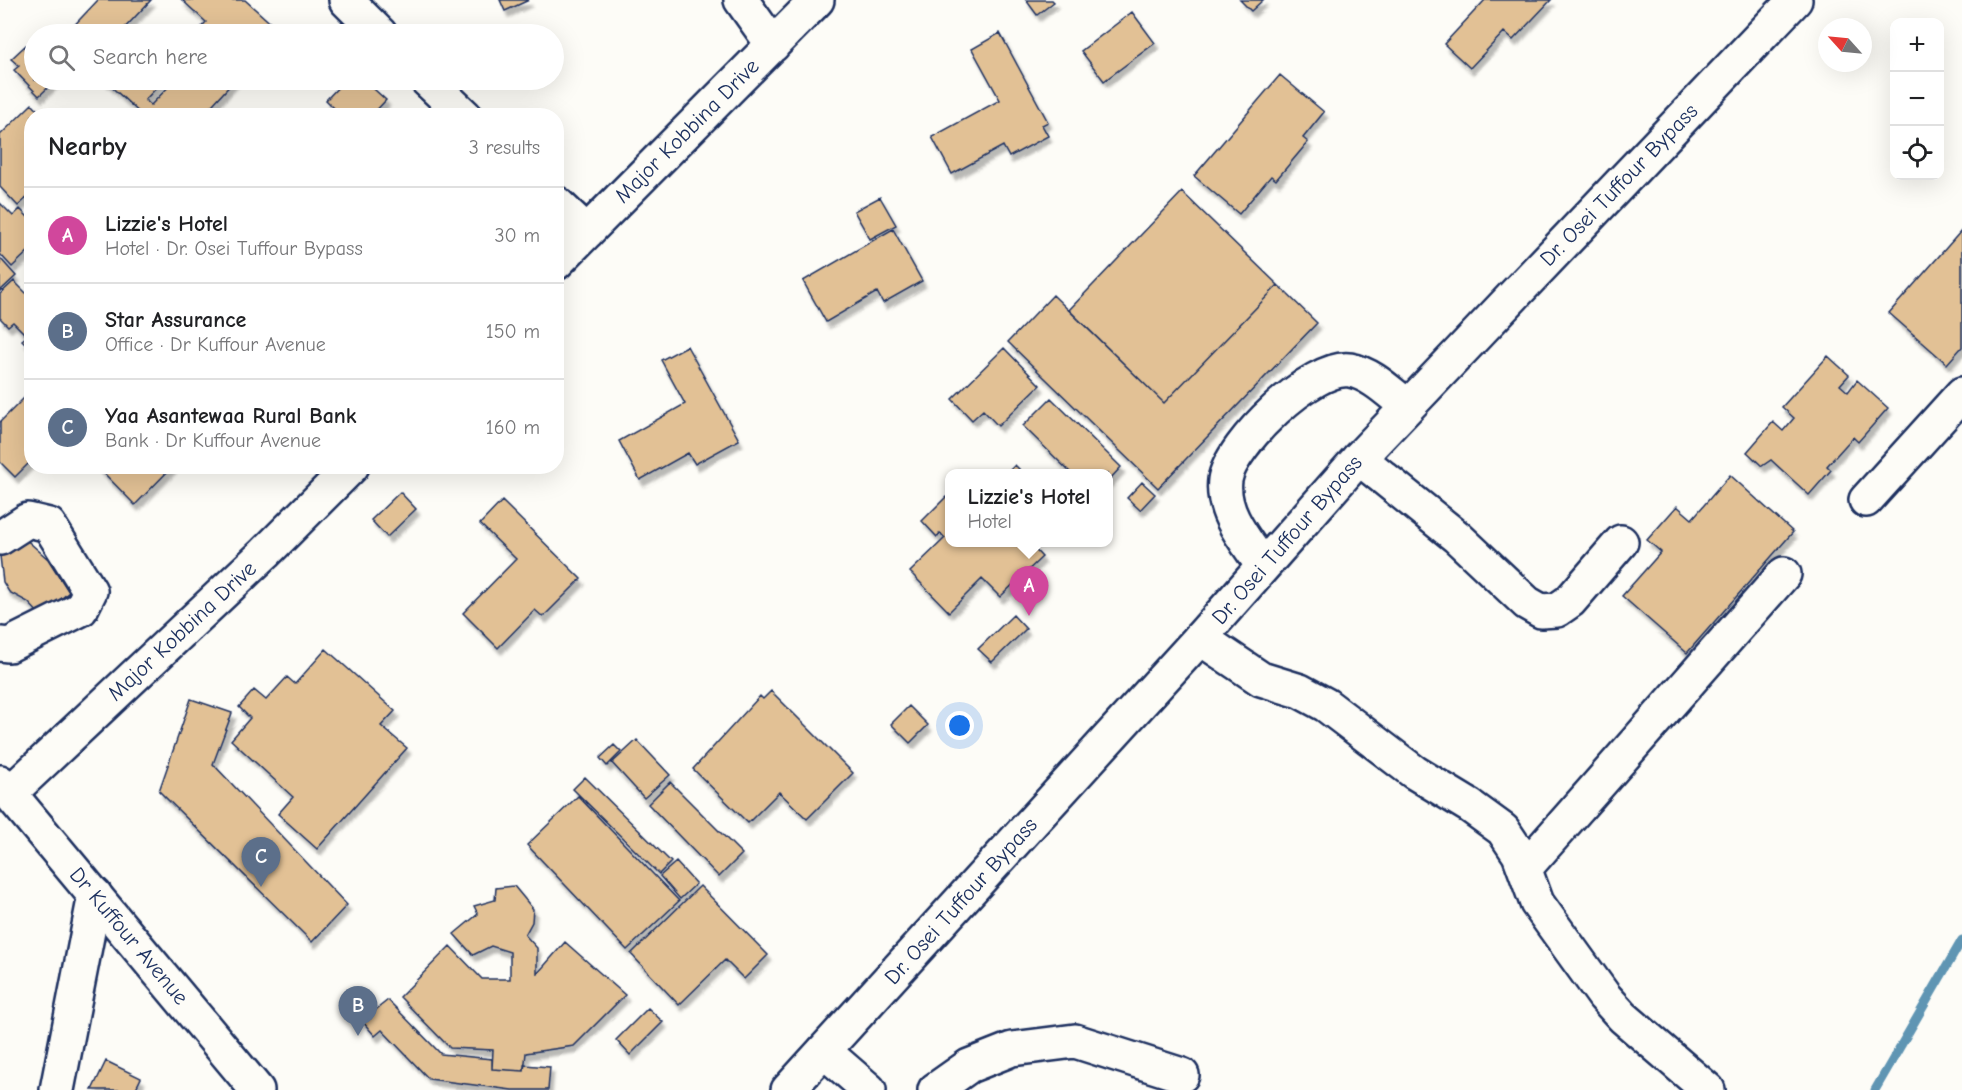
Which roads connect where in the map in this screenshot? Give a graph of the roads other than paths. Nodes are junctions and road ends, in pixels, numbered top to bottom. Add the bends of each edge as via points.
1 (346, 0) edge
2 (741, 0) edge
3 (817, 0) edge
4 (1796, 0) edge
5 (370, 24) edge
6 (773, 45) junction
7 (438, 90) edge
8 (457, 108) edge
9 (564, 210) edge
10 (587, 232) junction
11 (564, 254) edge
12 (1962, 394) edge
13 (1407, 406) junction
14 (1359, 458) junction
15 (344, 474) edge
16 (1866, 500) dead end
17 (0, 538) edge
18 (1621, 542) dead end
19 (1263, 566) junction
20 (1784, 574) dead end
21 (1200, 638) junction
22 (3, 640) edge
23 (5, 788) edge
24 (1525, 868) junction
25 (95, 895) junction
26 (824, 1051) junction
27 (1182, 1075) dead end
28 (255, 1089) edge
29 (57, 1090) edge
30 (788, 1090) edge
31 (869, 1090) edge
32 (935, 1090) edge
33 (1708, 1090) edge

1 - 5 main road
2 - 6 main road
3 - 6 main road, Major Kobbina Drive
4 - 13 main road, Dr. Osei Tuffour Bypass
6 - 10 main road, Major Kobbina Drive
7 - 8 main road
9 - 10 main road
10 - 11 main road, Major Kobbina Drive
12 - 16 main road
13 - 14 main road, Dr. Osei Tuffour Bypass
13 - 19 main road via 1367,375 1348,370 1333,371 1311,381 1280,405 1235,456 1226,479 1227,506
14 - 18 main road via 1541,611 1557,610 1570,601
14 - 19 main road, Dr. Osei Tuffour Bypass
15 - 23 main road, Major Kobbina Drive via 266,553
17 - 22 main road via 28,520 49,525 90,591 81,609
19 - 21 main road, Dr. Osei Tuffour Bypass
20 - 24 main road
21 - 24 main road via 1261,679 1300,690 1326,705 1414,772 1487,818 1512,841
21 - 26 main road, Dr. Osei Tuffour Bypass
23 - 25 main road, Dr Kuffour Avenue
24 - 33 main road via 1537,903 1604,996
25 - 28 main road, Dr Kuffour Avenue
25 - 29 main road
26 - 30 main road, Dr. Osei Tuffour Bypass
26 - 31 main road
27 - 32 main road via 1075,1041 1012,1049 969,1066

